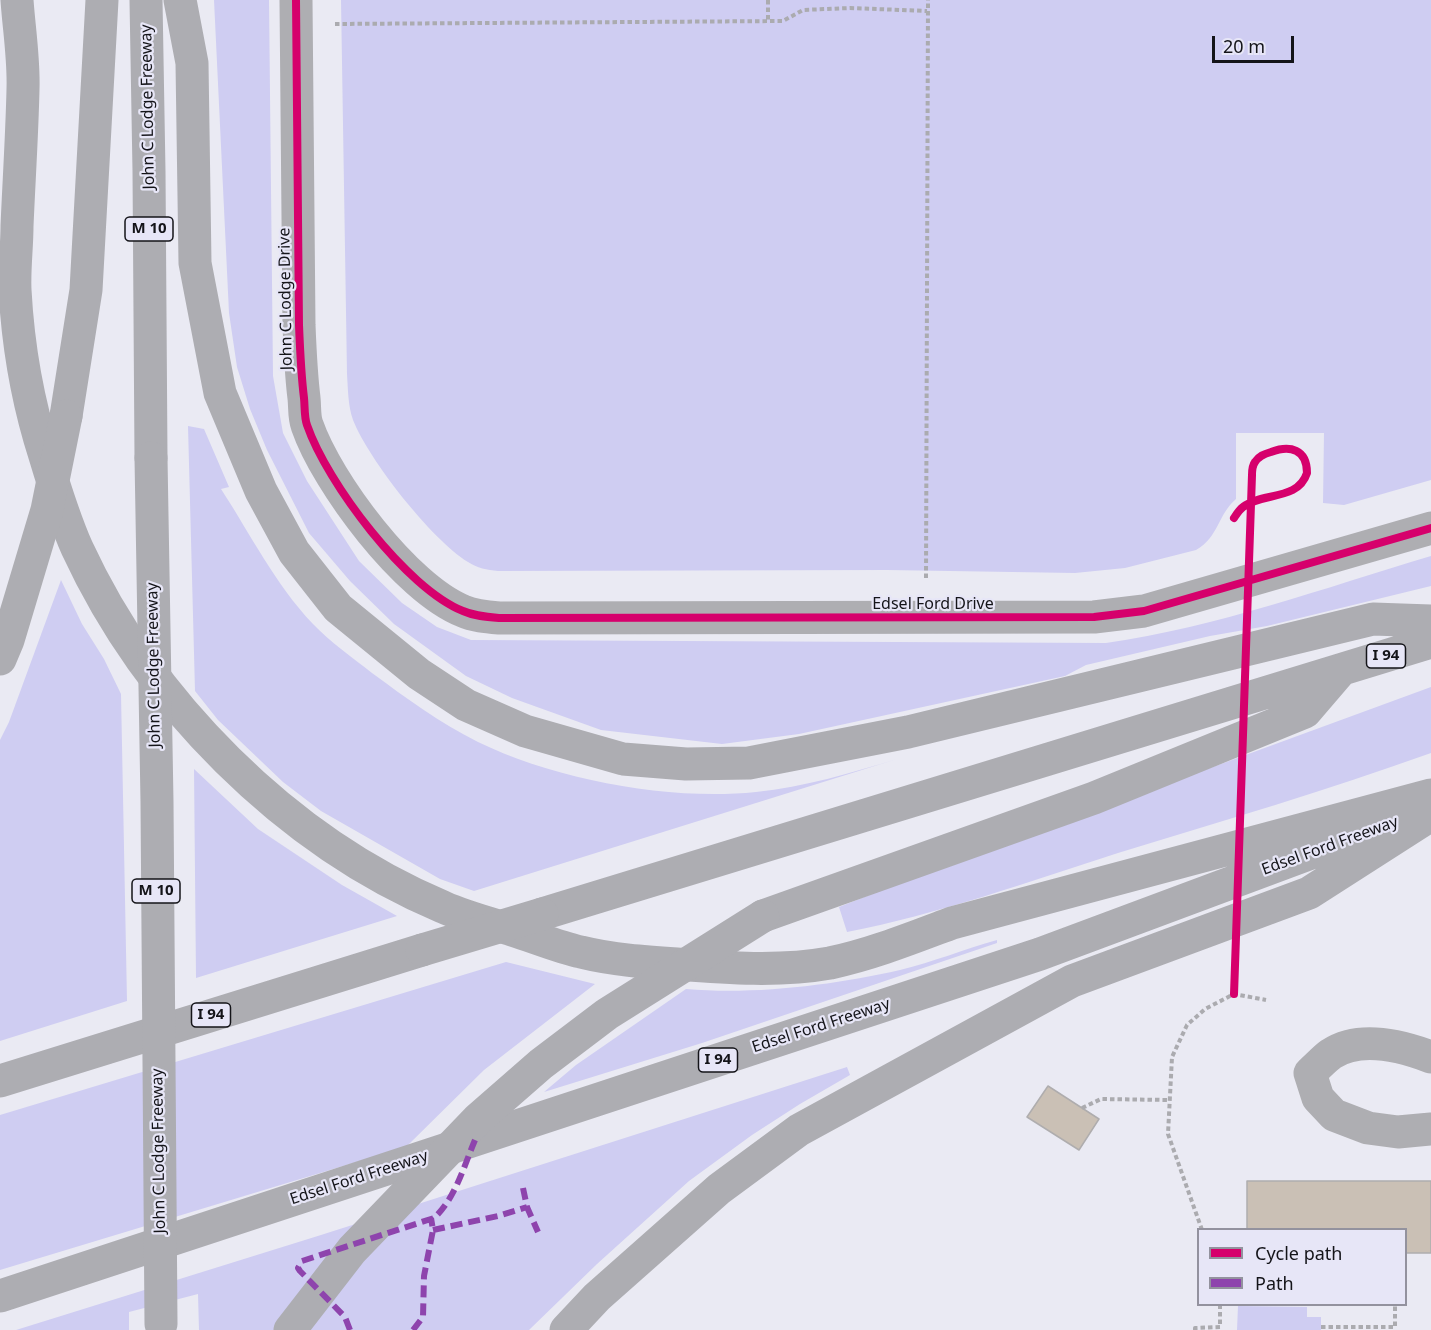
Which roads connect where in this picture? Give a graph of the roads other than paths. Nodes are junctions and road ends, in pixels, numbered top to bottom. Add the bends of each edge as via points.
1 (17, 0) edge
2 (102, 0) edge
3 (146, 0) edge
4 (180, 0) edge
5 (296, 0) edge
6 (1431, 528) edge
7 (429, 592) joint
8 (1431, 621) edge
9 (1431, 642) edge
10 (0, 659) edge
11 (1341, 670) junction
12 (1431, 795) edge
13 (1431, 808) edge
14 (1431, 815) edge
15 (1431, 1057) edge
16 (0, 1081) edge
17 (1431, 1130) edge
18 (0, 1296) edge
19 (161, 1327) edge
20 (290, 1330) edge
21 (566, 1330) edge

1 - 12 highway via 23,82 15,287 19,335 29,396 45,456 75,544 128,638 195,727 228,761 313,833 403,888 445,908 579,952 735,969 782,968 829,963 952,923
2 - 10 highway, bridge via 86,290 47,510
3 - 19 highway, John C Lodge Freeway / M 10, bridge
4 - 8 highway via 192,63 195,264 220,393 261,491 294,552 338,608 419,674 466,705 525,731 623,759 749,763 908,732 1373,620
5 - 7 street, John C Lodge Drive via 299,325 306,423 329,471 358,513 392,556
6 - 7 street, Edsel Ford Drive via 1144,611 1094,617 498,618 463,612
9 - 11 highway, I 94
11 - 16 highway, I 94, bridge
11 - 20 highway, bridge via 1305,712 1094,798 763,916 607,1014 478,1119 352,1250
13 - 18 highway, Edsel Ford Freeway / I 94 via 1040,954
14 - 21 highway via 1309,893 1072,981 799,1130 719,1189 597,1297
15 - 17 street via 1409,1049 1354,1044 1332,1054 1310,1073 1318,1098 1334,1114 1368,1128 1398,1132

